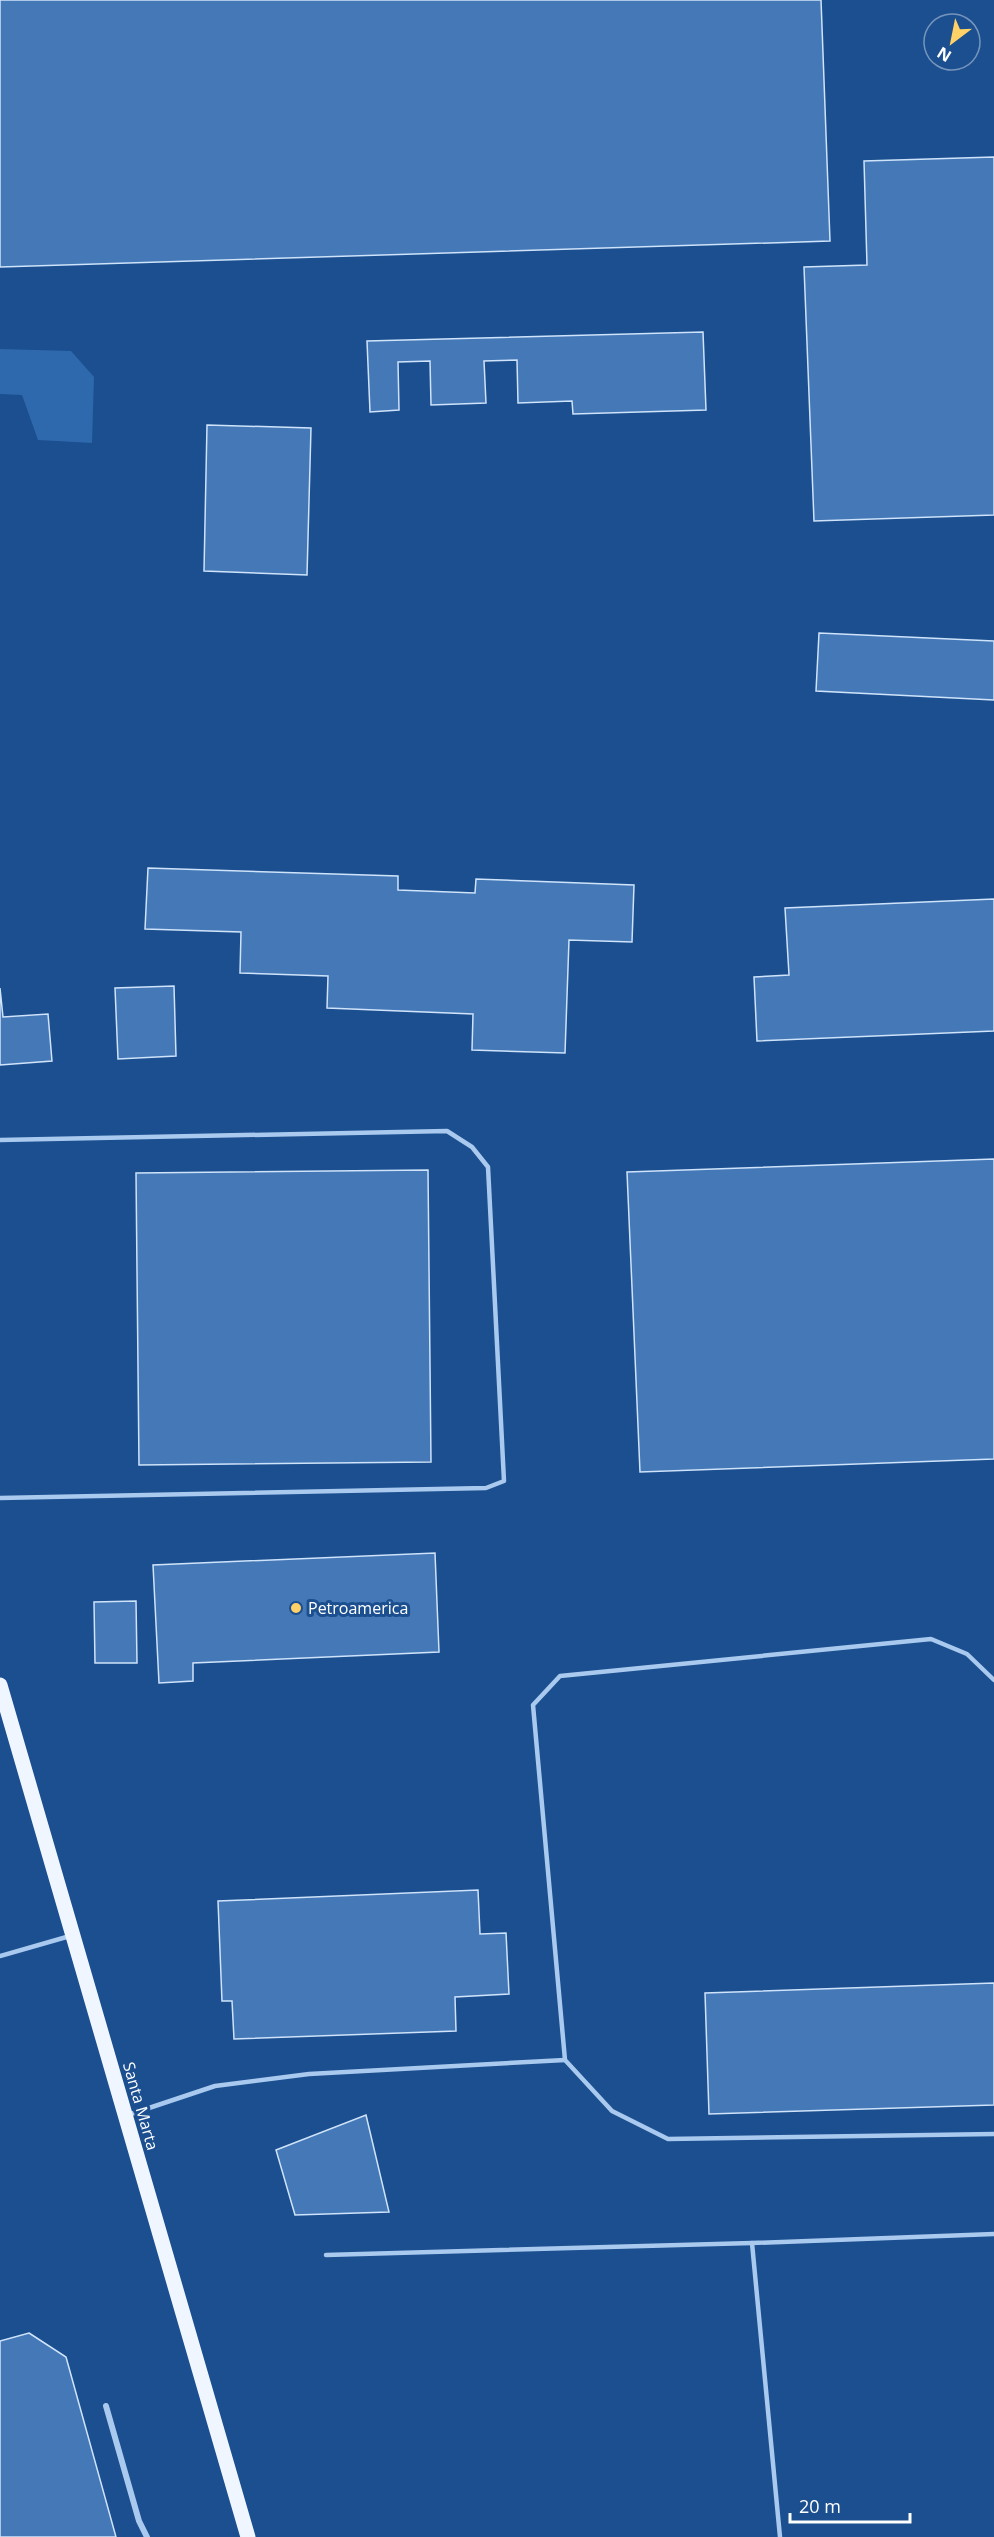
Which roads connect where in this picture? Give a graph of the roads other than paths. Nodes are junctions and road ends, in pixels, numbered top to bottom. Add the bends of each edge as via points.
1 (0, 1140) edge
2 (0, 1498) edge
3 (994, 1680) edge
4 (0, 1685) edge
5 (73, 1935) junction
6 (0, 1956) edge
7 (565, 2060) junction
8 (125, 2115) junction
9 (994, 2134) edge
10 (994, 2234) edge
11 (752, 2243) junction
12 (326, 2255) dead end
13 (106, 2406) dead end
14 (147, 2537) edge
15 (248, 2537) edge
16 (780, 2537) edge

1 - 2 lane via 447,1131 472,1147 488,1167 504,1481 486,1488
3 - 7 lane via 967,1654 931,1639 560,1676 533,1705
4 - 5 main road, Santa Marta
5 - 6 lane
5 - 8 main road, Santa Marta
7 - 8 lane via 309,2074 215,2086
7 - 9 lane via 612,2111 668,2139
8 - 15 main road, Santa Marta
10 - 11 lane
11 - 12 lane
11 - 16 lane
13 - 14 street

